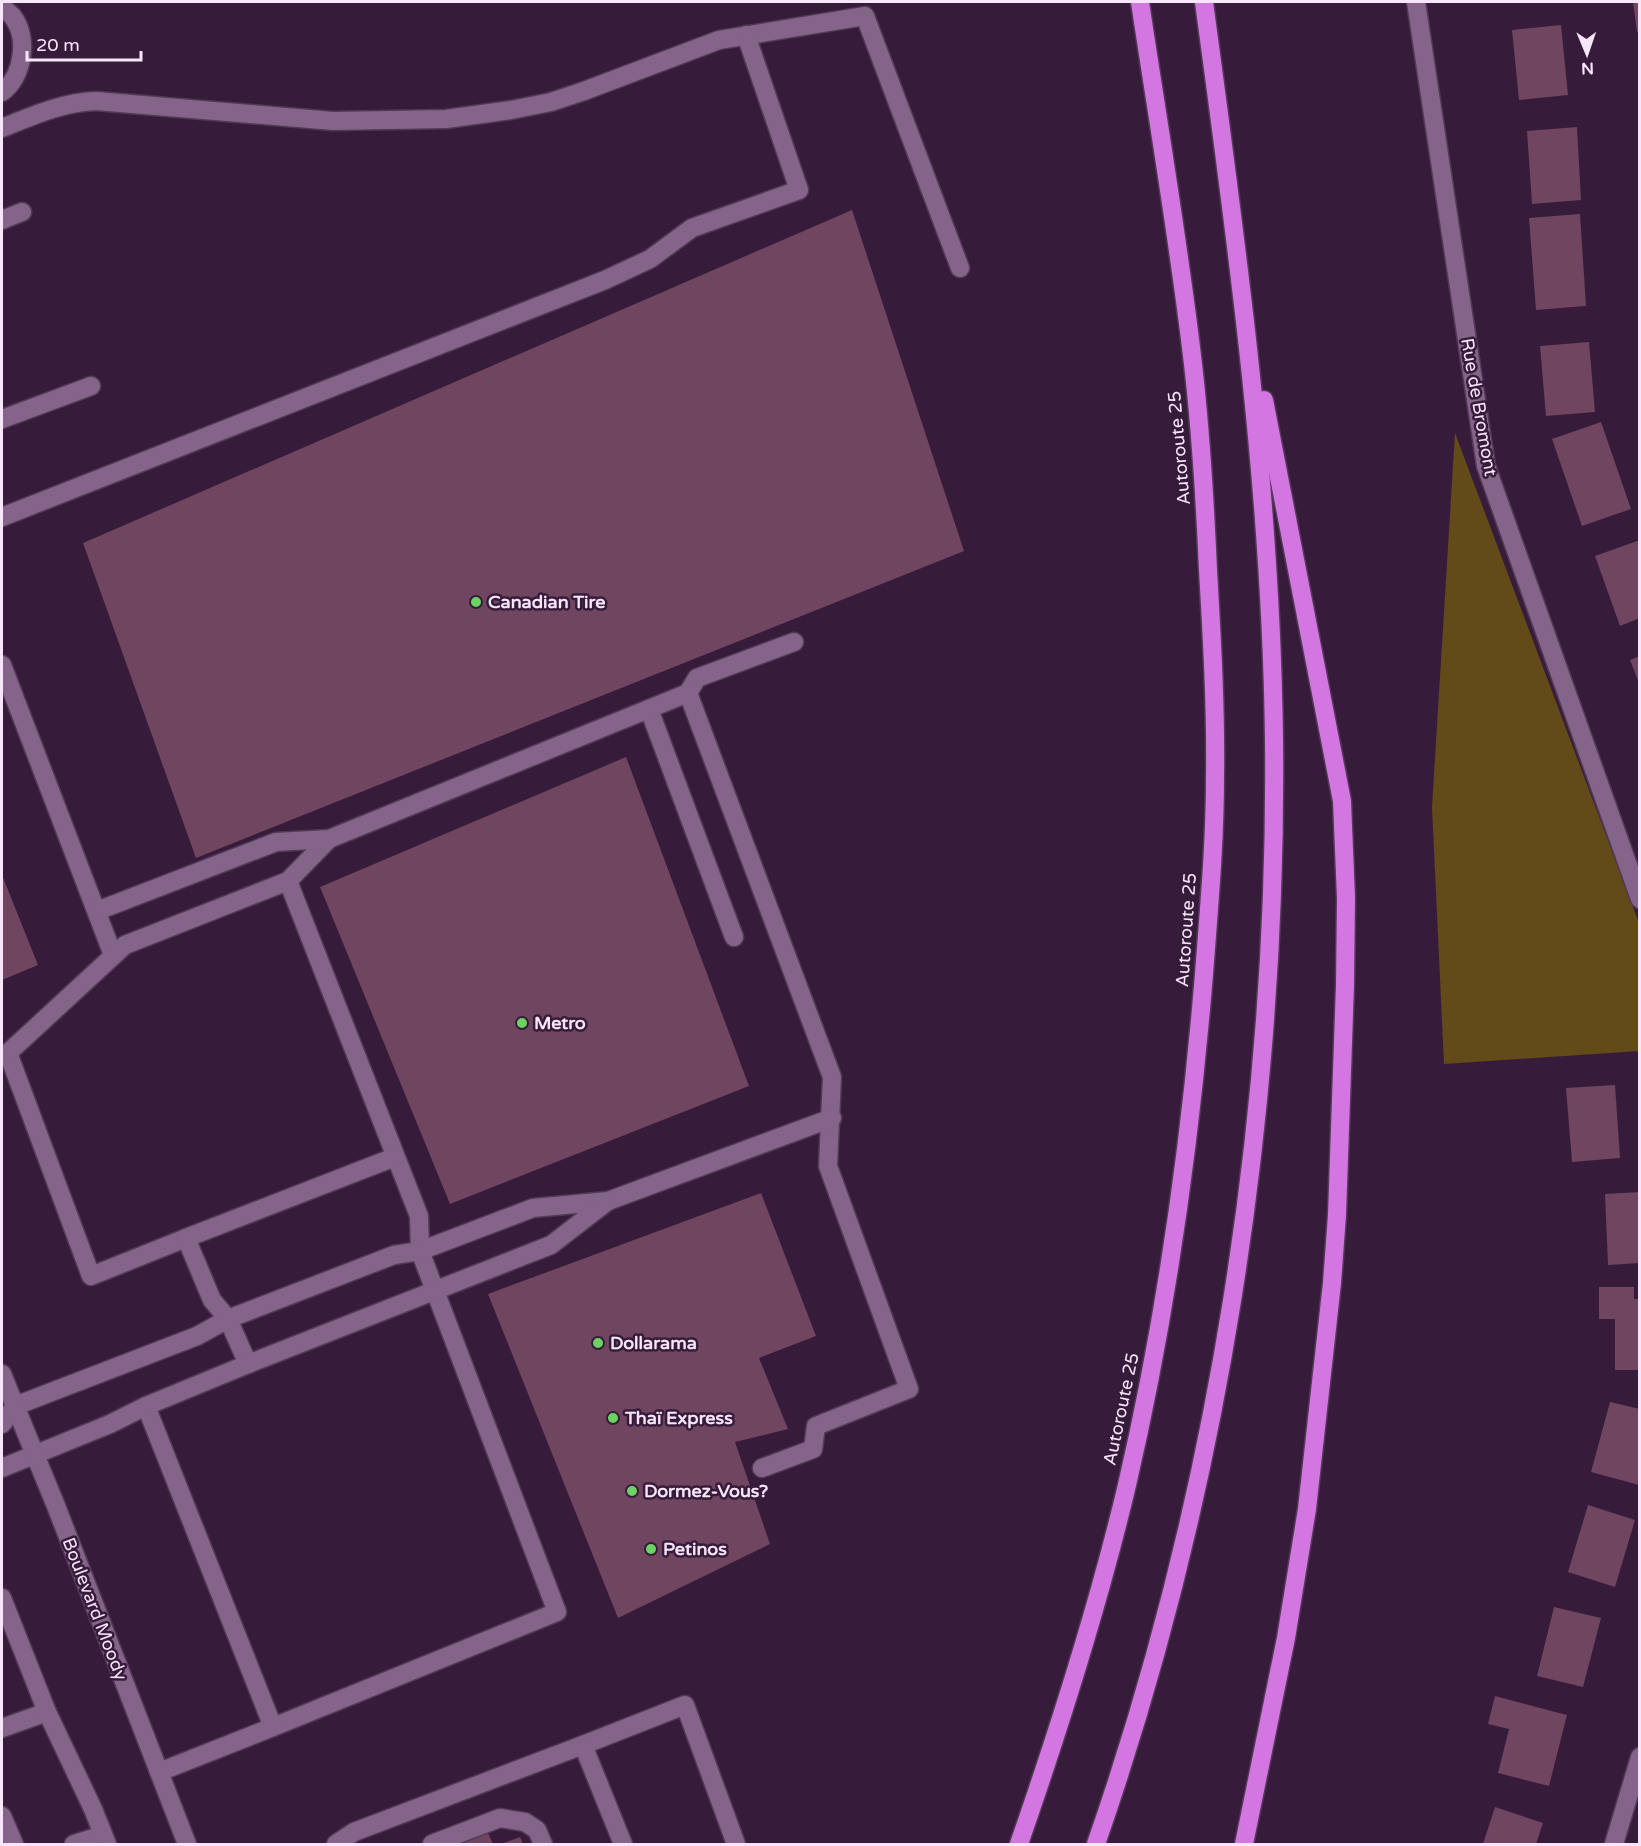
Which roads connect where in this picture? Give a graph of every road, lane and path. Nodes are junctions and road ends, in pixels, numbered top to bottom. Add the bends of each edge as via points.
1 (1140, 2) edge
2 (1204, 2) edge
3 (1416, 2) edge
4 (2, 7) edge
5 (746, 35) junction
6 (2, 92) edge
7 (2, 128) edge
8 (22, 212) dead end
9 (2, 220) edge
10 (960, 268) dead end
11 (1241, 277) junction
12 (91, 386) dead end
13 (2, 419) edge
14 (2, 517) edge
15 (794, 642) dead end
16 (2, 665) edge
17 (688, 693) junction
18 (649, 709) junction
19 (329, 839) junction
20 (288, 881) junction
21 (1640, 899) edge
22 (97, 911) junction
23 (734, 937) dead end
24 (113, 955) junction
25 (5, 1054) edge
26 (832, 1118) junction
27 (395, 1156) junction
28 (608, 1201) junction
29 (186, 1238) junction
30 (420, 1251) junction
31 (435, 1292) junction
32 (228, 1319) junction
33 (248, 1364) junction
34 (2, 1374) edge
35 (15, 1406) junction
36 (146, 1406) junction
37 (2, 1424) edge
38 (35, 1456) junction
39 (2, 1468) edge
40 (762, 1468) dead end
41 (2, 1598) edge
42 (47, 1712) junction
43 (273, 1727) junction
44 (2, 1728) edge
45 (583, 1744) junction
46 (1640, 1757) edge
47 (159, 1772) junction
48 (2, 1816) edge
49 (105, 1840) edge
50 (14, 1845) edge
51 (74, 1845) edge
52 (188, 1845) edge
53 (336, 1845) edge
54 (432, 1845) edge
55 (543, 1845) edge
56 (622, 1845) edge
57 (736, 1845) edge
58 (1019, 1845) edge
59 (1096, 1845) edge
60 (1244, 1845) edge
61 (1614, 1845) edge

1 - 58 highway, Autoroute 25 via 1198,418 1212,634 1215,776 1211,879 1188,1141 1153,1359 1106,1569
2 - 11 highway
3 - 21 street, Rue de Bromont via 1486,466
4 - 6 street via 13,17 22,47 15,78
5 - 7 street via 719,40 551,102 475,116 333,121 96,101 48,110
5 - 10 street via 865,16
5 - 14 street via 799,190 692,228 650,259 612,277
8 - 9 street
11 - 59 highway via 1259,454 1274,739 1273,888 1263,1055 1246,1209 1208,1431 1161,1630
11 - 60 highway via 1342,801 1346,898 1340,1147 1327,1329 1288,1628
12 - 13 street
15 - 17 street via 697,678
16 - 22 street
17 - 18 street
17 - 26 street via 832,1077
18 - 19 street
18 - 23 street
19 - 20 street
19 - 22 street via 276,842
20 - 24 street via 124,945
20 - 27 street
22 - 24 street
24 - 25 street
25 - 29 street via 91,1276
26 - 28 street
26 - 40 street via 828,1166 909,1389 816,1426 813,1449
27 - 29 street
27 - 30 street via 419,1216
28 - 30 street via 533,1208
28 - 31 street via 551,1245
29 - 32 street via 213,1300
30 - 31 street
30 - 32 street via 394,1255
31 - 33 street
31 - 43 street via 557,1612
32 - 33 street
32 - 35 street via 197,1336
33 - 36 street
34 - 35 street, Boulevard Moody
35 - 37 street
35 - 38 street, Boulevard Moody
36 - 38 street
36 - 43 street
38 - 39 street
38 - 47 street, Boulevard Moody
41 - 42 street
42 - 44 street
42 - 49 street
43 - 47 street
45 - 53 street via 354,1832
45 - 56 street
45 - 57 street via 685,1705
46 - 61 street
47 - 52 street, Boulevard Moody
48 - 50 street
49 - 51 street
54 - 55 street via 500,1818 525,1822 537,1830

